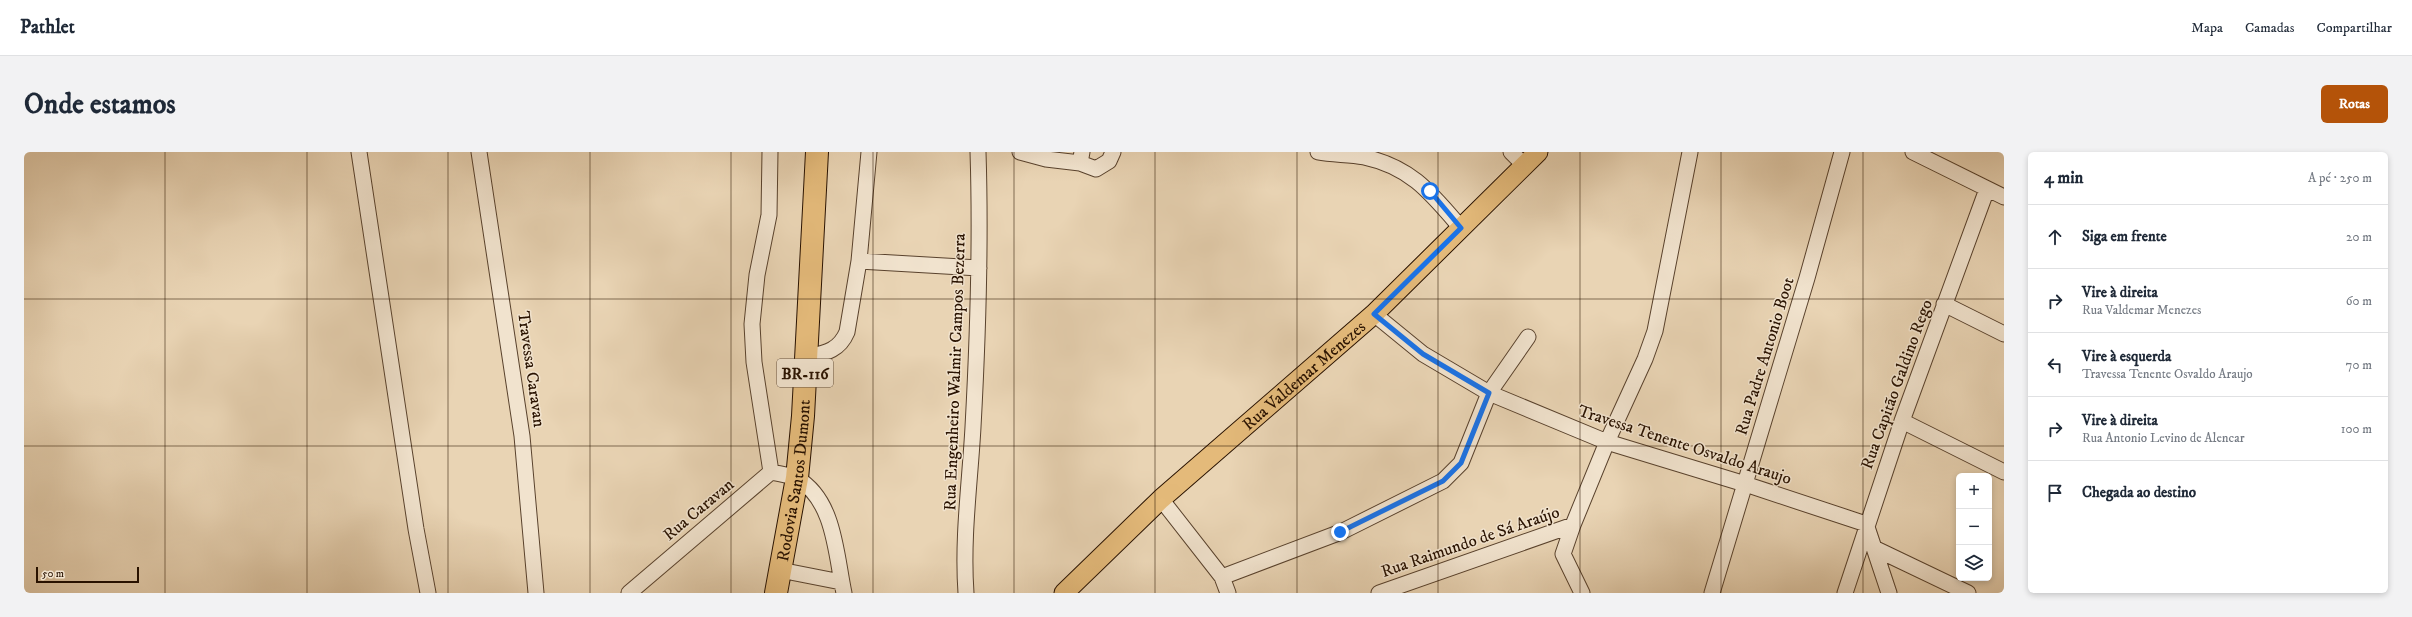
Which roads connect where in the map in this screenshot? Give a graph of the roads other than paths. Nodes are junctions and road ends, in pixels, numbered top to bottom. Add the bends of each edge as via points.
1 (359, 152) edge
2 (479, 152) edge
3 (770, 152) edge
4 (817, 152) edge
5 (869, 152) edge
6 (978, 152) edge
7 (1020, 152) edge
8 (1112, 152) edge
9 (1318, 152) edge
10 (1538, 152) edge
11 (1690, 152) edge
12 (1842, 152) edge
13 (1912, 152) edge
14 (1081, 158) edge
15 (1517, 158) edge
16 (1987, 189) junction
17 (2004, 197) edge
18 (1461, 228) junction
19 (859, 261) junction
20 (979, 268) junction
21 (1944, 304) junction
22 (1374, 314) junction
23 (2004, 334) edge
24 (1528, 337) dead end
25 (806, 357) junction
26 (1489, 393) junction
27 (1902, 421) junction
28 (1607, 442) junction
29 (771, 472) junction
30 (2004, 472) edge
31 (797, 478) junction
32 (1745, 484) junction
33 (1161, 499) junction
34 (1866, 524) junction
35 (1573, 525) junction
36 (1876, 549) junction
37 (780, 570) junction
38 (1222, 577) junction
39 (843, 587) edge
40 (428, 593) edge
41 (536, 593) edge
42 (629, 593) edge
43 (776, 593) edge
44 (966, 593) edge
45 (1064, 593) edge
46 (1228, 593) edge
47 (1379, 593) edge
48 (1582, 593) edge
49 (1712, 593) edge
50 (1845, 593) edge
51 (1889, 593) edge
52 (1968, 593) edge

1 - 40 street
2 - 41 street, Travessa Caravan via 522,436
3 - 29 street via 769,215 757,275 752,324 754,362
4 - 25 highway, Rodovia Santos Dumont / BR-116
5 - 19 street
6 - 20 street, Rua Engenheiro Walmir Campos Bezerra
7 - 14 street via 1046,159
8 - 14 street via 1109,161 1096,169
9 - 18 street via 1362,156 1402,170 1430,191
10 - 15 main road, Rua Valdemar Menezes
11 - 28 street via 1655,332 1646,359
12 - 32 street, Rua Padre Antonio Boot
13 - 16 street
15 - 18 main road, Rua Valdemar Menezes
16 - 17 street
16 - 21 street, Rua Capitão Galdino Rego
18 - 22 main road, Rua Valdemar Menezes
19 - 20 street
19 - 25 street via 843,342 832,351
20 - 44 street, Rua Engenheiro Walmir Campos Bezerra via 973,428 967,506
21 - 23 street
21 - 27 street, Rua Capitão Galdino Rego
22 - 26 street, Travessa Tenente Osvaldo Araujo via 1423,354
22 - 33 main road, Rua Valdemar Menezes
24 - 26 street
25 - 31 highway, Rodovia Santos Dumont / BR-116
26 - 28 street, Travessa Tenente Osvaldo Araujo
26 - 38 street via 1461,463 1443,481 1340,532
27 - 30 street
27 - 34 street, Rua Capitão Galdino Rego
28 - 32 street, Travessa Tenente Osvaldo Araujo
28 - 35 street
29 - 31 street
29 - 42 street, Rua Caravan
31 - 37 highway, Rodovia Santos Dumont / BR-116
31 - 39 street via 807,486 823,508 833,537
32 - 34 street, Travessa Tenente Osvaldo Araujo
32 - 49 street, Rua Padre Antonio Boot
33 - 38 street
33 - 45 main road, Rua Valdemar Menezes
34 - 36 street
34 - 50 street, Rua Capitão Galdino Rego
35 - 47 street, Rua Raimundo de Sá Araújo
35 - 48 street via 1563,554
36 - 51 street
36 - 52 street
37 - 39 street
37 - 43 highway, Rodovia Santos Dumont / BR-116
38 - 46 street

